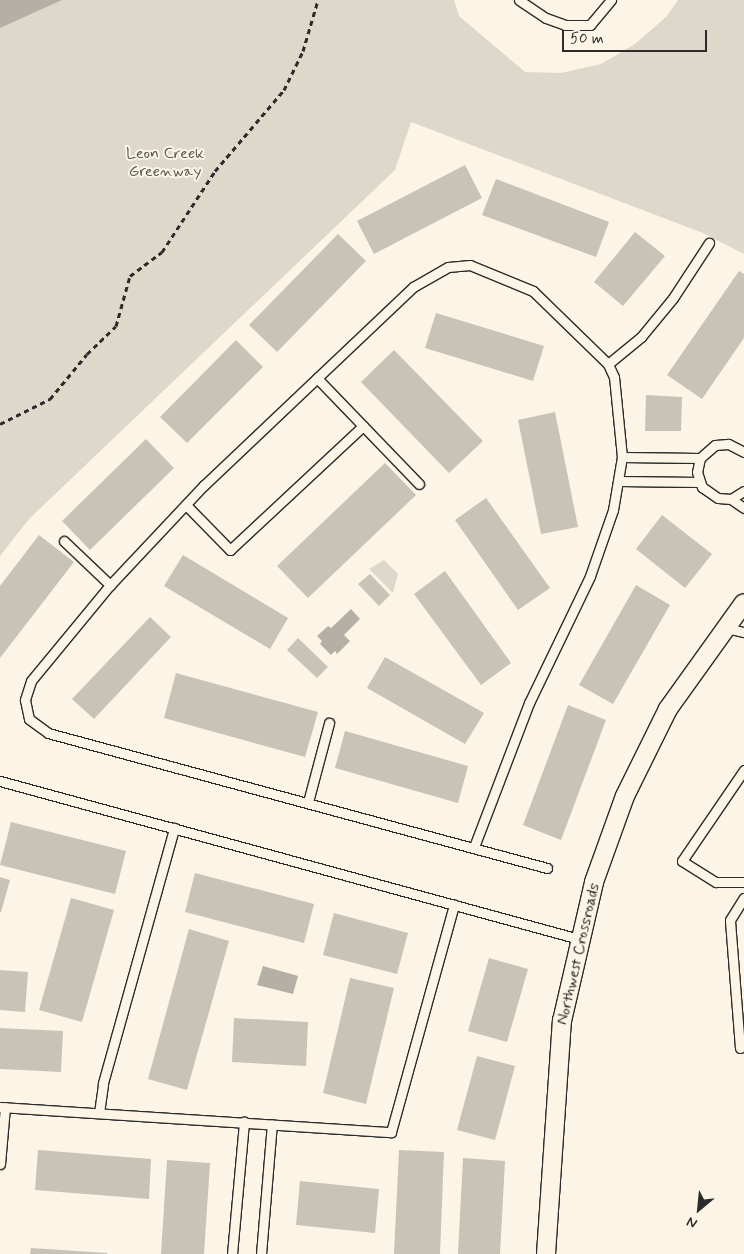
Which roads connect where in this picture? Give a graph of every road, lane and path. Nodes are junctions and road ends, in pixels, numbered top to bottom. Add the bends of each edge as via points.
1 (318, 0) edge
2 (519, 0) edge
3 (610, 0) edge
4 (709, 243) dead end
5 (608, 364) junction
6 (317, 378) junction
7 (0, 424) edge
8 (363, 426) junction
9 (744, 452) edge
10 (622, 457) junction
11 (700, 458) junction
12 (619, 481) junction
13 (698, 482) junction
14 (419, 484) dead end
15 (744, 491) edge
16 (731, 498) junction
17 (186, 505) junction
18 (744, 508) edge
19 (64, 541) dead end
20 (110, 584) junction
21 (744, 603) edge
22 (726, 628) junction
23 (744, 632) edge
24 (330, 723) dead end
25 (744, 770) edge
26 (0, 781) edge
27 (308, 802) junction
28 (174, 828) junction
29 (474, 847) junction
30 (547, 868) dead end
31 (744, 882) edge
32 (744, 898) edge
33 (454, 905) junction
34 (579, 939) junction
35 (740, 1048) dead end
36 (2, 1107) edge
37 (99, 1113) junction
38 (244, 1122) junction
39 (272, 1124) junction
40 (0, 1164) edge
41 (232, 1254) edge
42 (261, 1254) edge
43 (546, 1254) edge

1 - 7 path via 303,51 284,90 215,171 162,252 130,276 116,326 87,354 50,399
2 - 3 lane via 546,18 565,25 590,25
4 - 5 lane via 641,337
5 - 6 lane via 534,291 470,265 448,267 413,287
5 - 10 lane via 614,377
6 - 8 lane
6 - 17 lane
8 - 14 lane
8 - 17 lane via 230,550
9 - 11 lane via 735,446 721,444 709,448
10 - 11 lane
10 - 12 lane
11 - 13 lane via 696,472
12 - 13 lane
12 - 29 lane via 614,510 590,576 529,703
13 - 16 lane via 712,496
15 - 16 lane
16 - 18 lane
17 - 20 lane
19 - 20 lane
20 - 27 lane via 31,681 25,700 29,719 48,733
21 - 22 street, Northwest Crossroads
22 - 23 lane
22 - 34 street, Northwest Crossroads via 668,709 625,796 594,882
24 - 27 lane
25 - 31 lane via 682,861 716,882
26 - 28 lane
27 - 29 lane
28 - 33 lane
28 - 37 lane via 103,1082
29 - 30 lane
32 - 35 lane via 730,920
33 - 34 lane
33 - 39 lane via 391,1132
34 - 43 street, Northwest Crossroads via 562,1021
36 - 37 lane
36 - 40 lane
37 - 38 lane
38 - 39 lane
38 - 41 lane
39 - 42 lane

